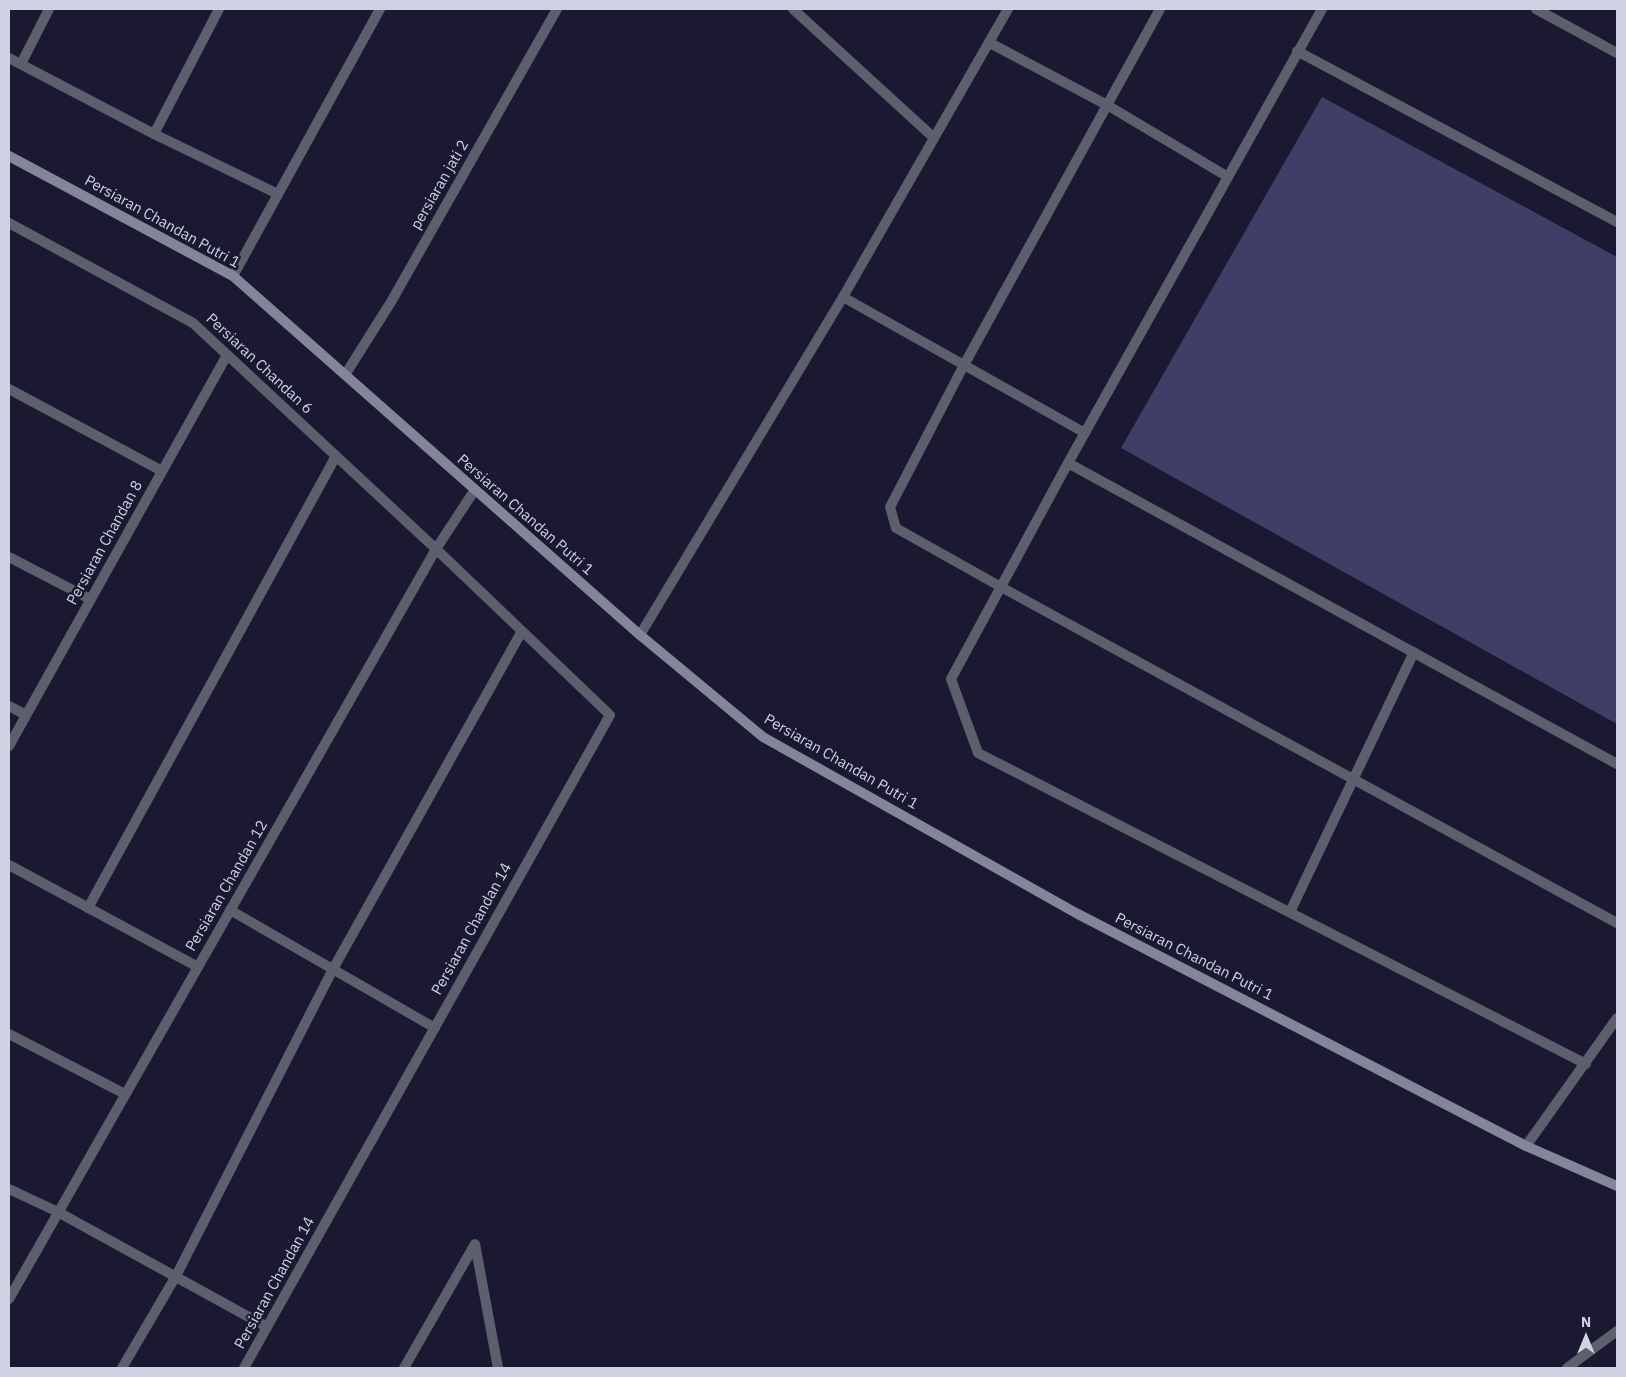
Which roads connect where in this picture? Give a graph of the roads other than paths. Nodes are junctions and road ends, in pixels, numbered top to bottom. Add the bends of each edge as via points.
1 (49, 9) edge
2 (219, 9) edge
3 (380, 9) edge
4 (557, 9) edge
5 (793, 9) edge
6 (1008, 9) edge
7 (1160, 9) edge
8 (1322, 9) edge
9 (1536, 9) edge
10 (990, 43) junction
11 (1298, 51) junction
12 (1617, 53) edge
13 (9, 58) edge
14 (21, 64) junction
15 (1107, 105) junction
16 (154, 134) junction
17 (933, 137) junction
18 (9, 156) edge
19 (1228, 177) junction
20 (278, 194) junction
21 (1617, 222) edge
22 (9, 223) edge
23 (233, 276) junction
24 (843, 297) junction
25 (227, 355) junction
26 (964, 365) junction
27 (345, 375) junction
28 (9, 389) edge
29 (1085, 433) junction
30 (336, 456) junction
31 (1068, 463) junction
32 (162, 471) junction
33 (474, 490) junction
34 (436, 549) junction
35 (9, 557) edge
36 (1001, 587) junction
37 (90, 599) junction
38 (522, 631) junction
39 (640, 635) junction
40 (1414, 652) junction
41 (9, 706) edge
42 (26, 715) junction
43 (9, 746) edge
44 (1617, 764) edge
45 (1354, 780) junction
46 (9, 865) edge
47 (88, 908) junction
48 (230, 910) junction
49 (1290, 912) junction
50 (1617, 923) edge
51 (198, 967) junction
52 (333, 969) junction
53 (1617, 1018) edge
54 (435, 1028) junction
55 (9, 1034) edge
56 (1586, 1064) junction
57 (125, 1094) junction
58 (1526, 1146) junction
59 (1617, 1186) edge
60 (9, 1189) edge
61 (58, 1212) junction
62 (176, 1276) junction
63 (9, 1299) edge
64 (267, 1326) junction
65 (1617, 1331) edge
66 (122, 1368) edge
67 (244, 1368) edge
68 (404, 1368) edge
69 (498, 1368) edge
70 (1567, 1368) edge

1 - 14 street
2 - 16 street
3 - 20 street
4 - 27 street, persiaran jati 2 via 396,293
5 - 17 street
6 - 10 street
7 - 15 street
8 - 11 street
9 - 12 street
10 - 15 street
10 - 17 street
11 - 19 street
11 - 21 street
13 - 14 street
14 - 16 street
15 - 19 street
15 - 26 street
16 - 20 street
17 - 24 street
18 - 23 street, Persiaran Chandan Putri 1
19 - 29 street
20 - 23 street
22 - 25 street, Persiaran Chandan 6 via 193,323
23 - 27 street, Persiaran Chandan Putri 1
24 - 26 street
24 - 39 street
25 - 30 street, Persiaran Chandan 6
25 - 32 street, Persiaran Chandan 8
26 - 29 street
26 - 36 street via 890,507 896,528
27 - 33 street, Persiaran Chandan Putri 1
28 - 32 street
29 - 31 street
30 - 34 street, Persiaran Chandan 6
30 - 47 street
31 - 36 street
31 - 40 street
32 - 37 street, Persiaran Chandan 8
33 - 34 street, Persiaran Chandan 12
33 - 39 street, Persiaran Chandan Putri 1
34 - 38 street, Persiaran Chandan 14
34 - 48 street, Persiaran Chandan 12
35 - 37 street
36 - 45 street
36 - 49 street via 951,679 978,753
37 - 42 street, Persiaran Chandan 8
38 - 52 street
38 - 54 street, Persiaran Chandan 14 via 610,715
39 - 58 street, Persiaran Chandan Putri 1 via 763,737 1076,913
40 - 44 street
40 - 45 street
41 - 42 street
42 - 43 street, Persiaran Chandan 8
45 - 49 street
45 - 50 street
46 - 47 street
47 - 51 street
48 - 51 street, Persiaran Chandan 12
48 - 52 street
49 - 56 street
51 - 57 street, Persiaran Chandan 12
52 - 54 street
52 - 62 street
53 - 56 street
54 - 64 street, Persiaran Chandan 14
55 - 57 street
56 - 58 street
57 - 61 street, Persiaran Chandan 12
58 - 59 street, Persiaran Chandan Putri 1
60 - 61 street
61 - 62 street
61 - 63 street, Persiaran Chandan 12
62 - 64 street
62 - 66 street
64 - 67 street, Persiaran Chandan 14
65 - 70 street
68 - 69 street via 475,1244

